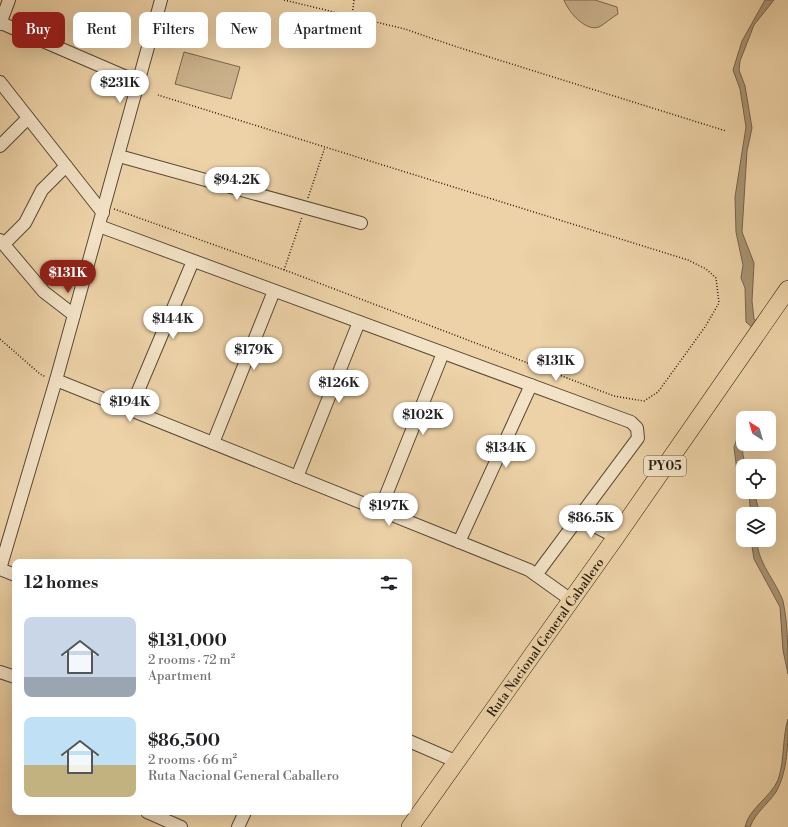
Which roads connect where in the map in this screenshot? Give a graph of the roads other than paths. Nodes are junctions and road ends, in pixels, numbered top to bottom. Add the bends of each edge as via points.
1 (9, 0) edge
2 (161, 0) edge
3 (0, 24) edge
4 (0, 82) edge
5 (138, 82) junction
6 (28, 118) junction
7 (0, 146) edge
8 (119, 156) junction
9 (66, 166) junction
10 (104, 209) junction
11 (361, 223) dead end
12 (99, 226) junction
13 (2, 242) edge
14 (193, 261) junction
15 (788, 289) edge
16 (274, 291) junction
17 (74, 315) junction
18 (359, 322) junction
19 (443, 353) junction
20 (56, 380) junction
21 (531, 385) junction
22 (130, 410) junction
23 (212, 443) junction
24 (297, 477) junction
25 (380, 510) junction
26 (578, 518) junction
27 (616, 537) junction
28 (459, 542) junction
29 (12, 574) edge
30 (536, 575) junction
31 (571, 600) junction
32 (0, 672) edge
33 (12, 677) edge
34 (412, 742) edge
35 (456, 761) junction
36 (155, 815) edge
37 (244, 815) edge
38 (181, 827) edge
39 (238, 827) edge
40 (410, 827) edge

1 - 3 street
2 - 5 street
3 - 5 street
4 - 6 street
5 - 8 street
6 - 7 street
6 - 9 street
8 - 10 street
8 - 11 street
9 - 10 street
9 - 13 street via 42,190 25,223
10 - 12 street
12 - 14 street
12 - 17 street
13 - 17 street via 44,292
14 - 16 street
14 - 22 street
15 - 27 highway, Ruta Nacional General Caballero / PY05
16 - 18 street
16 - 23 street
17 - 20 street
18 - 19 street
18 - 24 street
19 - 21 street
19 - 25 street
20 - 22 street
20 - 29 street via 0,569
21 - 26 street via 631,422 638,428 638,438
21 - 28 street
22 - 23 street
23 - 24 street
24 - 25 street
25 - 28 street
26 - 27 street
26 - 30 street
27 - 31 highway, Ruta Nacional General Caballero / PY05
28 - 30 street
30 - 31 street
31 - 35 highway, Ruta Nacional General Caballero / PY05
32 - 33 street
34 - 35 street
35 - 40 highway, Ruta Nacional General Caballero / PY05
36 - 38 street
37 - 39 street

